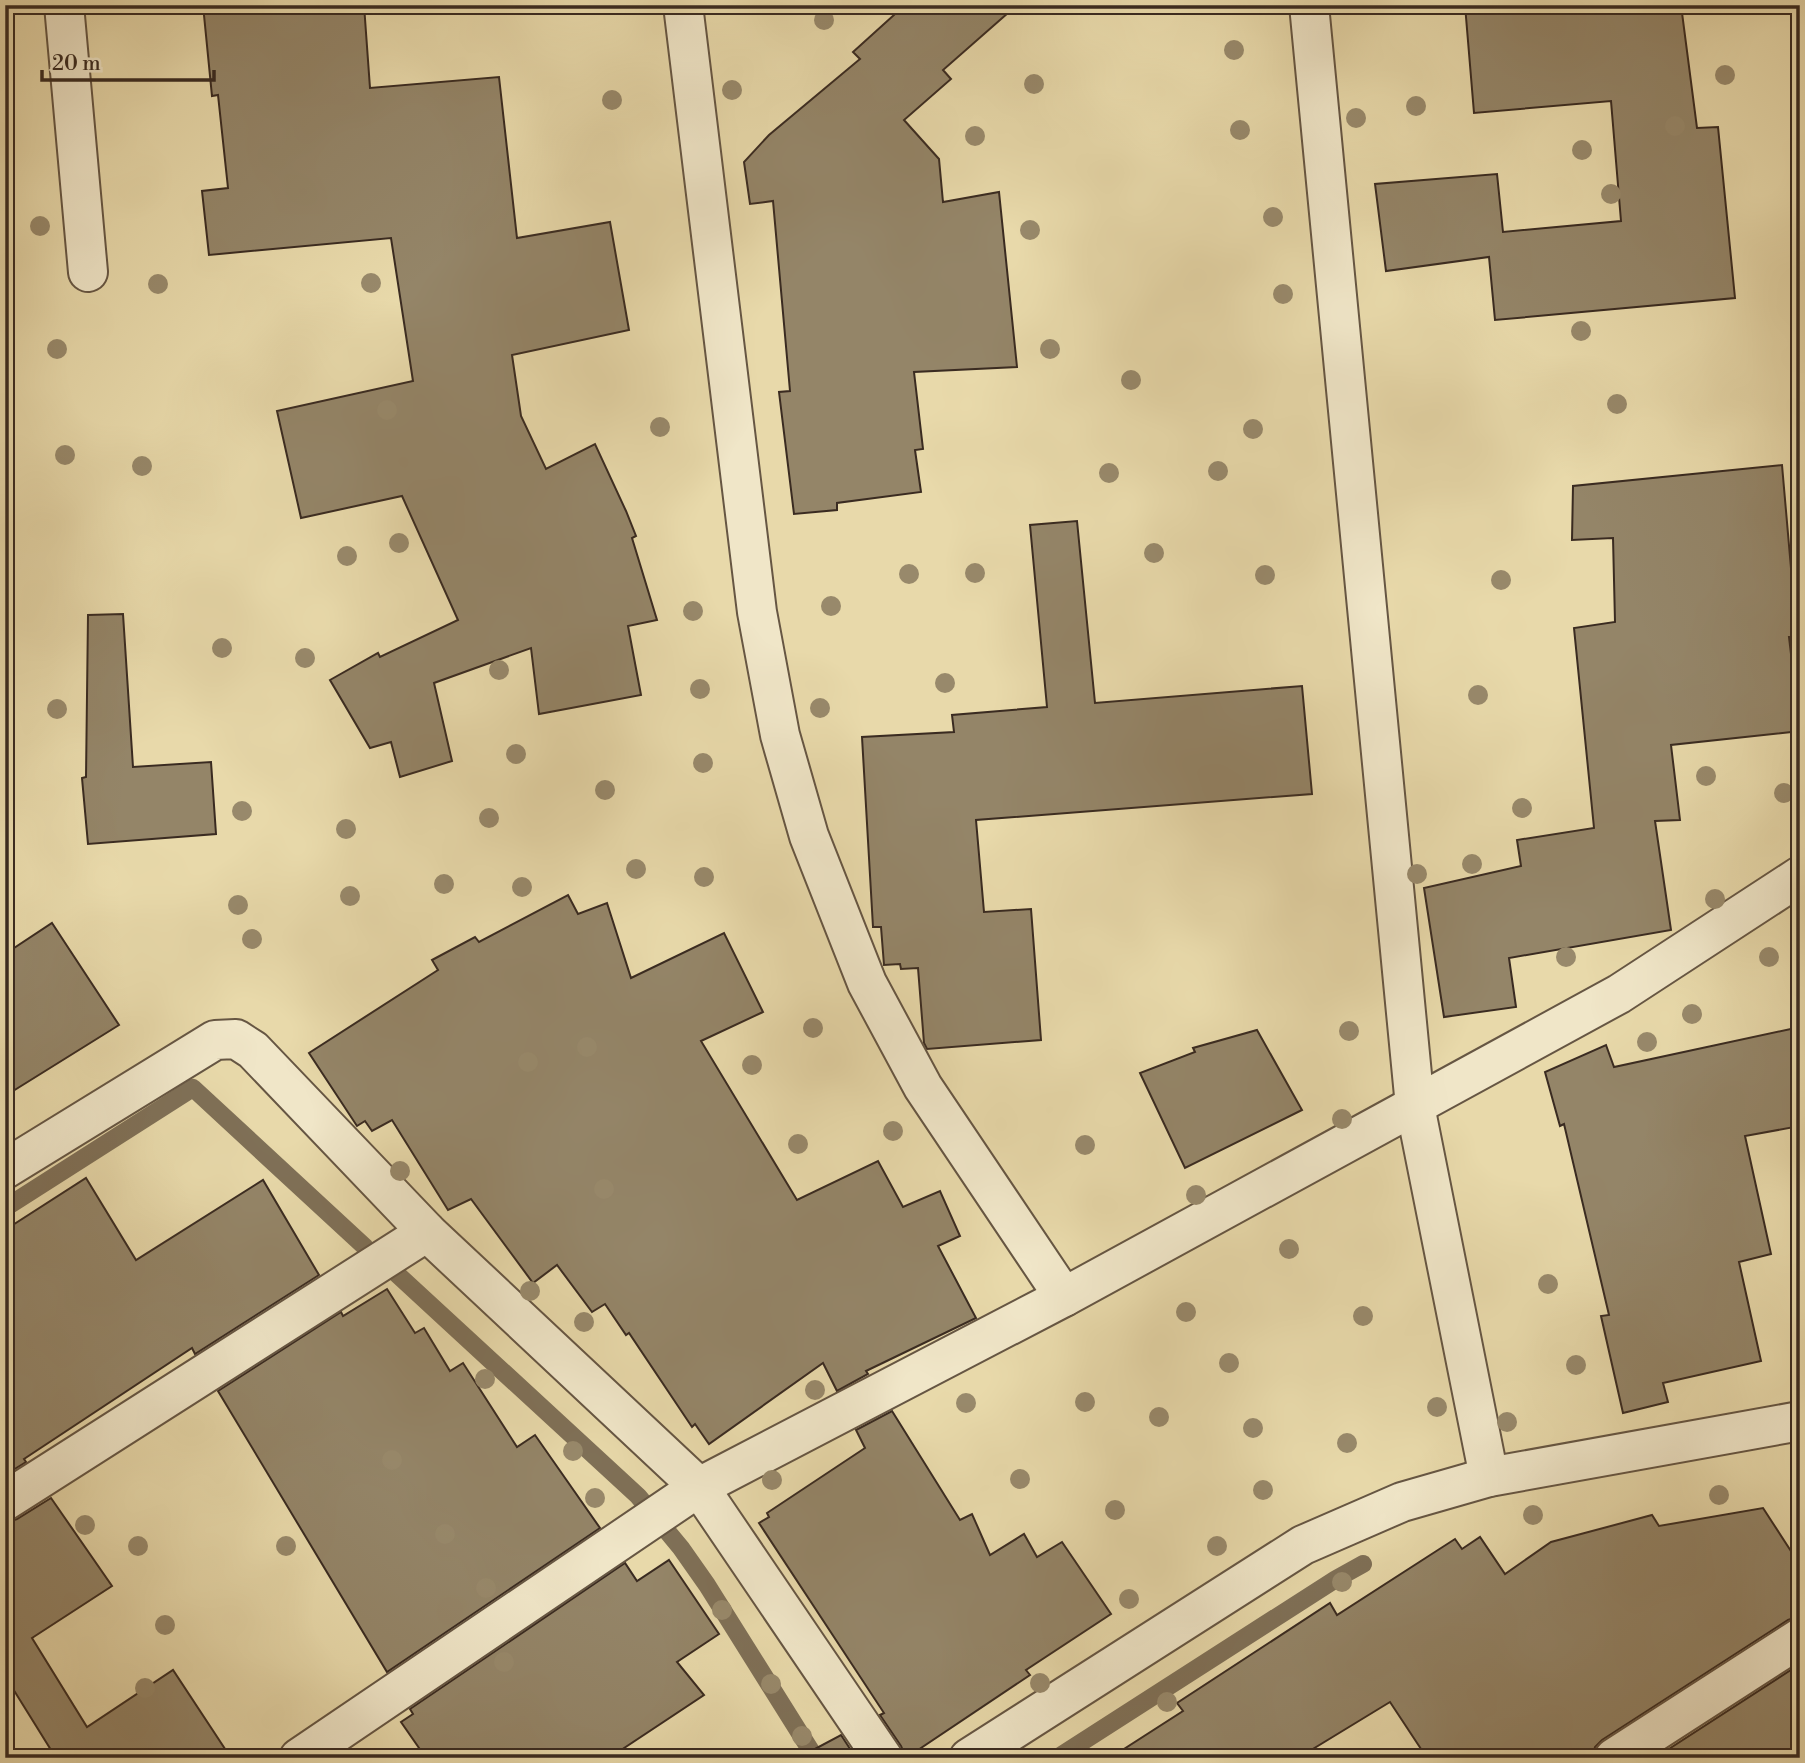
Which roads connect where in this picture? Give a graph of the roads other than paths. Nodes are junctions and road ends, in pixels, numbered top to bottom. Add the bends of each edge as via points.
1 (64, 5) edge
2 (683, 5) edge
3 (1309, 5) edge
4 (88, 272) dead end
5 (1800, 876) edge
6 (1415, 1106) junction
7 (5, 1169) edge
8 (427, 1232) junction
9 (1064, 1297) junction
10 (1800, 1421) edge
11 (1489, 1477) junction
12 (699, 1487) junction
13 (5, 1501) edge
14 (1800, 1638) edge
15 (1628, 1754) edge
16 (299, 1758) edge
17 (883, 1758) edge
18 (969, 1758) edge

1 - 4 street
2 - 9 street via 757,612 780,735 809,836 867,983 923,1087
3 - 6 street
5 - 6 street via 1619,994
6 - 9 street
6 - 11 street
7 - 8 street via 215,1040 236,1039 253,1050
8 - 12 street
8 - 13 street
9 - 12 street
10 - 11 street
11 - 18 street via 1402,1502 1303,1545
12 - 16 street
12 - 17 street
14 - 15 street

